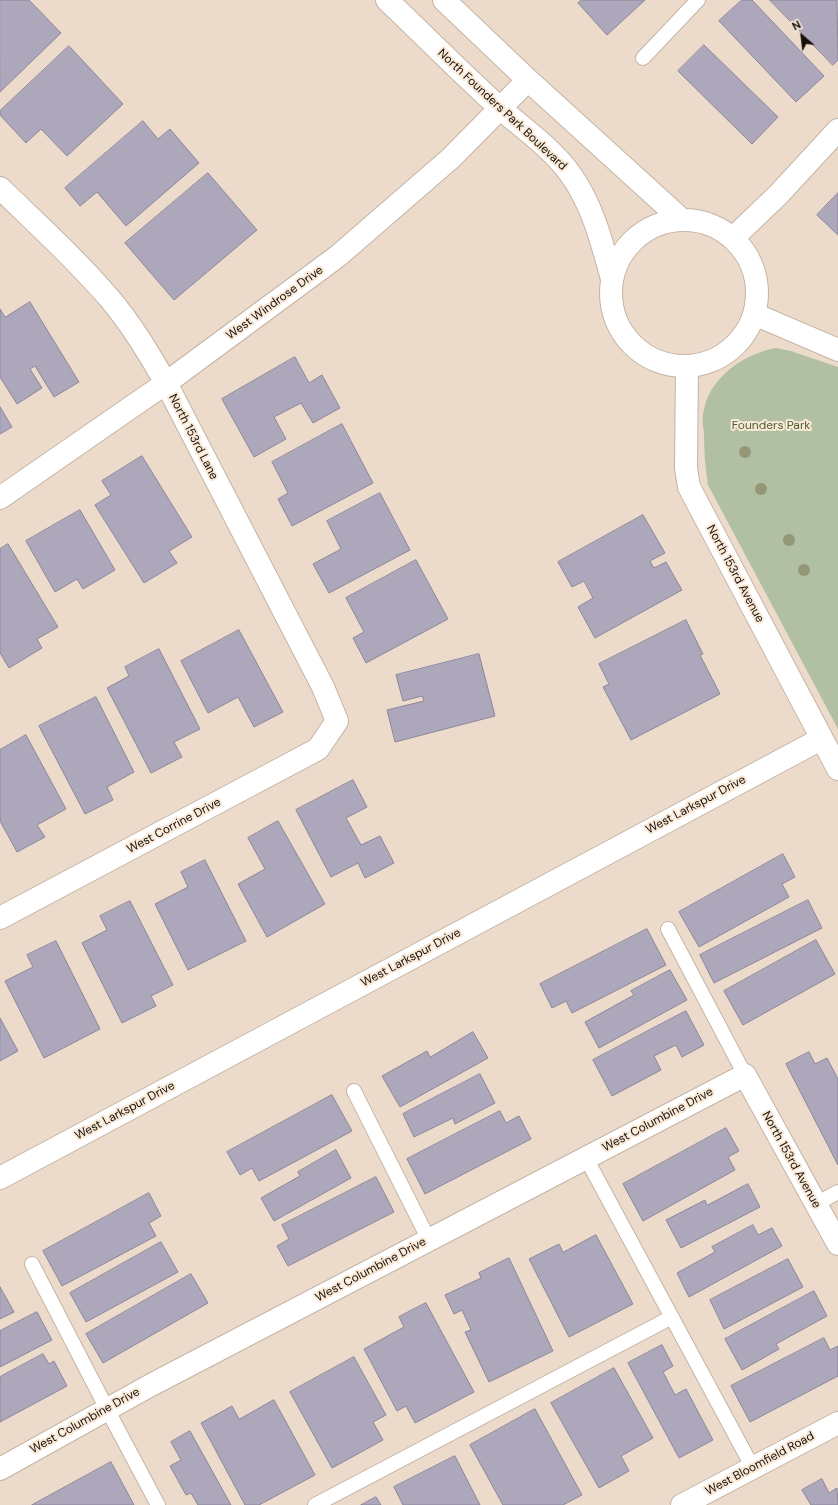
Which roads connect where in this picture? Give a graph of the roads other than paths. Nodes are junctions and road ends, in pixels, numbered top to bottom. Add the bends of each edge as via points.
1 (387, 0) edge
2 (444, 0) edge
3 (698, 0) edge
4 (643, 58) dead end
5 (528, 80) junction
6 (500, 108) junction
7 (838, 130) edge
8 (0, 188) edge
9 (682, 220) junction
10 (733, 238) junction
11 (612, 279) junction
12 (754, 314) junction
13 (838, 350) edge
14 (687, 366) junction
15 (166, 384) junction
16 (0, 498) edge
17 (337, 722) joint
18 (822, 739) junction
19 (838, 769) edge
20 (0, 918) edge
21 (668, 929) dead end
22 (745, 1075) junction
23 (354, 1091) dead end
24 (586, 1158) junction
25 (0, 1178) edge
26 (838, 1192) edge
27 (816, 1204) junction
28 (429, 1240) junction
29 (838, 1244) edge
30 (32, 1264) dead end
31 (672, 1317) junction
32 (106, 1409) junction
33 (838, 1422) edge
34 (752, 1468) junction
35 (0, 1469) edge
36 (158, 1505) edge
37 (315, 1505) edge
38 (682, 1505) edge

1 - 6 street, North Founders Park Boulevard
2 - 5 street
3 - 4 lane
5 - 6 street, West Windrose Drive
5 - 9 street
6 - 11 street, North Founders Park Boulevard via 555,156 571,176 598,229
6 - 15 street, West Windrose Drive via 451,158 338,256
7 - 10 street via 778,195
8 - 15 street, North 153rd Lane via 82,267 111,300 141,342
9 - 10 street via 702,222 720,229
9 - 11 street via 645,231 630,244 619,260
10 - 12 street via 748,257 756,275 758,295
11 - 14 street via 611,297 615,316 623,333 635,347 650,358 669,365
12 - 13 street
12 - 14 street via 743,337 724,355
14 - 18 street, North 153rd Avenue via 686,468 689,486
15 - 16 street, West Windrose Drive
15 - 17 street, North 153rd Lane via 323,687
17 - 20 street, West Corrine Drive via 318,748
18 - 19 street, North 153rd Avenue
18 - 25 street, West Larkspur Drive
21 - 22 lane
22 - 24 street, West Columbine Drive
22 - 27 street, North 153rd Avenue
23 - 28 lane
24 - 28 street, West Columbine Drive
24 - 31 lane
26 - 27 lane
27 - 29 street, North 153rd Avenue
28 - 32 street, West Columbine Drive
30 - 32 lane
31 - 34 lane
31 - 37 lane
32 - 35 street, West Columbine Drive
32 - 36 lane
33 - 34 street, West Bloomfield Road
34 - 38 street, West Bloomfield Road

